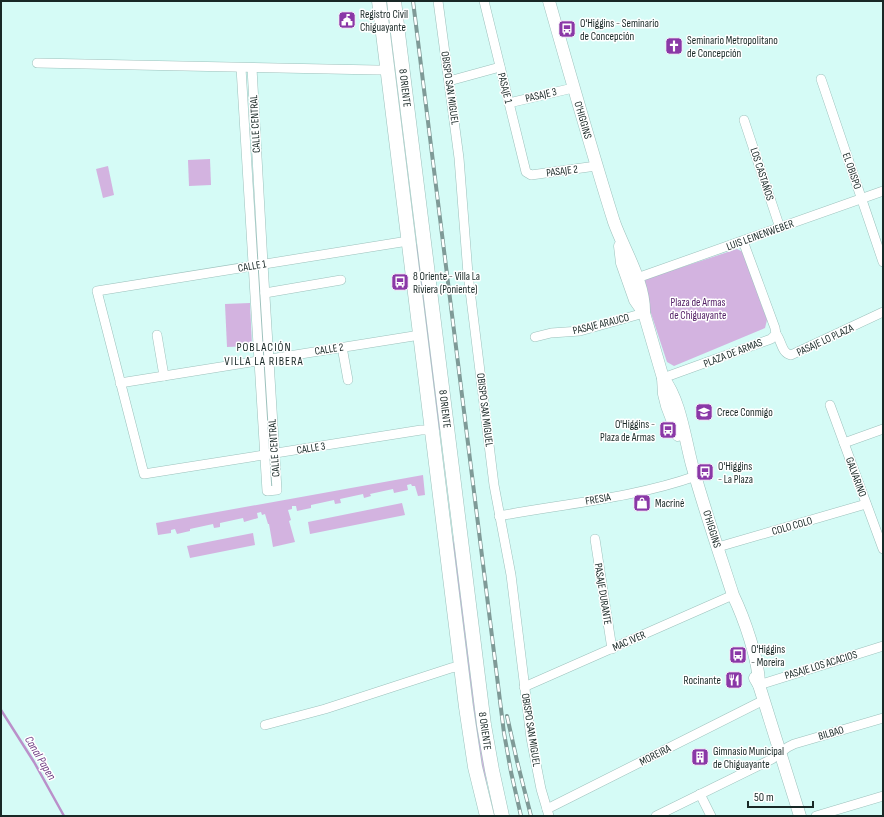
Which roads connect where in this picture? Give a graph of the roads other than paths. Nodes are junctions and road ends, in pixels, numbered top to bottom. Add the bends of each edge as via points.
1 (379, 1) edge
2 (394, 1) edge
3 (438, 1) edge
4 (484, 1) edge
5 (549, 1) edge
6 (37, 64) dead end
7 (500, 67) junction
8 (241, 68) junction
9 (252, 68) junction
10 (387, 70) junction
11 (821, 79) dead end
12 (449, 81) junction
13 (573, 88) junction
14 (509, 103) junction
15 (744, 120) dead end
16 (244, 121) junction
17 (255, 121) junction
18 (596, 166) junction
19 (528, 174) joint
20 (883, 191) edge
21 (861, 199) junction
22 (249, 213) junction
23 (260, 213) junction
24 (421, 222) junction
25 (780, 228) junction
26 (408, 241) junction
27 (743, 241) junction
28 (883, 262) edge
29 (263, 264) junction
30 (252, 266) junction
31 (341, 280) dead end
32 (634, 283) junction
33 (265, 293) junction
34 (883, 312) edge
35 (644, 314) junction
36 (776, 334) junction
37 (157, 335) dead end
38 (420, 335) junction
39 (535, 337) dead end
40 (342, 347) junction
41 (269, 359) junction
42 (259, 361) junction
43 (164, 376) junction
44 (664, 378) junction
45 (348, 380) dead end
46 (120, 383) junction
47 (830, 405) dead end
48 (883, 429) edge
49 (432, 430) junction
50 (844, 443) junction
51 (450, 448) junction
52 (275, 454) junction
53 (265, 455) junction
54 (696, 476) junction
55 (866, 504) junction
56 (499, 516) junction
57 (880, 532) edge
58 (595, 539) dead end
59 (718, 547) junction
60 (883, 549) edge
61 (733, 595) junction
62 (883, 646) edge
63 (612, 649) junction
64 (461, 666) junction
65 (759, 685) junction
66 (524, 687) junction
67 (764, 700) junction
68 (883, 718) edge
69 (265, 726) dead end
70 (780, 752) junction
71 (700, 794) junction
72 (883, 796) edge
73 (548, 813) edge
74 (487, 816) edge
75 (502, 816) edge
76 (656, 816) edge
77 (711, 816) edge
78 (800, 816) edge
79 (816, 816) edge

1 - 10 main road, 8 ORIENTE
2 - 24 main road, 8 ORIENTE
3 - 12 street, OBISPO SAN MIGUEL
4 - 7 street, PASAJE 1
5 - 13 main road, O'HIGGINS
6 - 8 street
7 - 12 street
7 - 14 street, PASAJE 1
8 - 9 street
8 - 16 street, CALLE CENTRAL
9 - 10 street
9 - 17 street, CALLE CENTRAL
10 - 26 main road, 8 ORIENTE
11 - 21 street, EL OBISPO
12 - 56 street, OBISPO SAN MIGUEL via 461,173 468,274
13 - 14 street, PASAJE 3
13 - 18 main road, O'HIGGINS
14 - 19 street, PASAJE 1
15 - 25 street, LOS CASTAÑOS
16 - 17 street
16 - 22 street, CALLE CENTRAL
17 - 23 street, CALLE CENTRAL
18 - 19 street, PASAJE 2
18 - 32 main road, O'HIGGINS via 620,239 628,255
20 - 21 street, LUIS LEINENWEBER
21 - 25 street, LUIS LEINENWEBER
21 - 28 street, EL OBISPO
22 - 23 street
22 - 30 street, CALLE CENTRAL
23 - 29 street, CALLE CENTRAL
24 - 26 main road via 416,233
24 - 51 main road, 8 ORIENTE
25 - 27 street, LUIS LEINENWEBER
26 - 29 street, CALLE 1
26 - 38 main road, 8 ORIENTE
27 - 32 street, LUIS LEINENWEBER
27 - 36 street, PLAZA DE ARMAS
29 - 30 street, CALLE 1
29 - 33 street, CALLE CENTRAL
30 - 42 street, CALLE CENTRAL
30 - 46 street, CALLE 1 via 97,291
31 - 33 street
32 - 35 main road, O'HIGGINS via 644,303
33 - 41 street, CALLE CENTRAL
34 - 36 street, PASAJE LO PLAZA via 793,354 785,352
35 - 39 street, PASAJE ARAUCO via 580,331
35 - 44 main road, O'HIGGINS
36 - 44 street, PLAZA DE ARMAS via 771,339
37 - 43 street
38 - 40 street, CALLE 2
38 - 49 main road, 8 ORIENTE
40 - 41 street, CALLE 2
40 - 45 street
41 - 42 street, CALLE 2
41 - 52 street, CALLE CENTRAL
42 - 43 street, CALLE 2
42 - 53 street, CALLE CENTRAL
43 - 46 street, CALLE 2
44 - 54 main road, O'HIGGINS via 664,394 669,412
46 - 53 street, CALLE 3 via 144,474
47 - 50 street, GALVARINO
48 - 50 street
49 - 51 main road via 441,436
49 - 52 street, CALLE 3
49 - 64 main road, 8 ORIENTE
50 - 55 street, GALVARINO
51 - 75 main road, 8 ORIENTE via 484,725
52 - 53 street, CALLE 3
52 - 53 street, CALLE CENTRAL via 277,490 267,491
54 - 56 street, FRESIA via 644,491
54 - 59 main road, O'HIGGINS
55 - 57 street, GALVARINO
55 - 59 street, COLO COLO
56 - 66 street, OBISPO SAN MIGUEL via 507,547
57 - 60 street, GALVARINO
58 - 63 street, PASAJE DURANTE
59 - 61 main road, O'HIGGINS
61 - 63 street, MAC IVER
61 - 65 main road, O'HIGGINS via 757,665
62 - 65 street, PASAJE LOS ACACIOS
63 - 66 street, MAC IVER
64 - 69 street
64 - 74 main road, 8 ORIENTE via 473,756
65 - 67 main road, O'HIGGINS
66 - 73 street, OBISPO SAN MIGUEL via 532,744
67 - 70 main road, O'HIGGINS
67 - 73 street, MOREIRA
68 - 70 street, BILBAO via 794,744
70 - 71 street, BILBAO via 772,759
70 - 78 main road, O'HIGGINS
71 - 76 street, BILBAO
71 - 77 street
72 - 79 street

